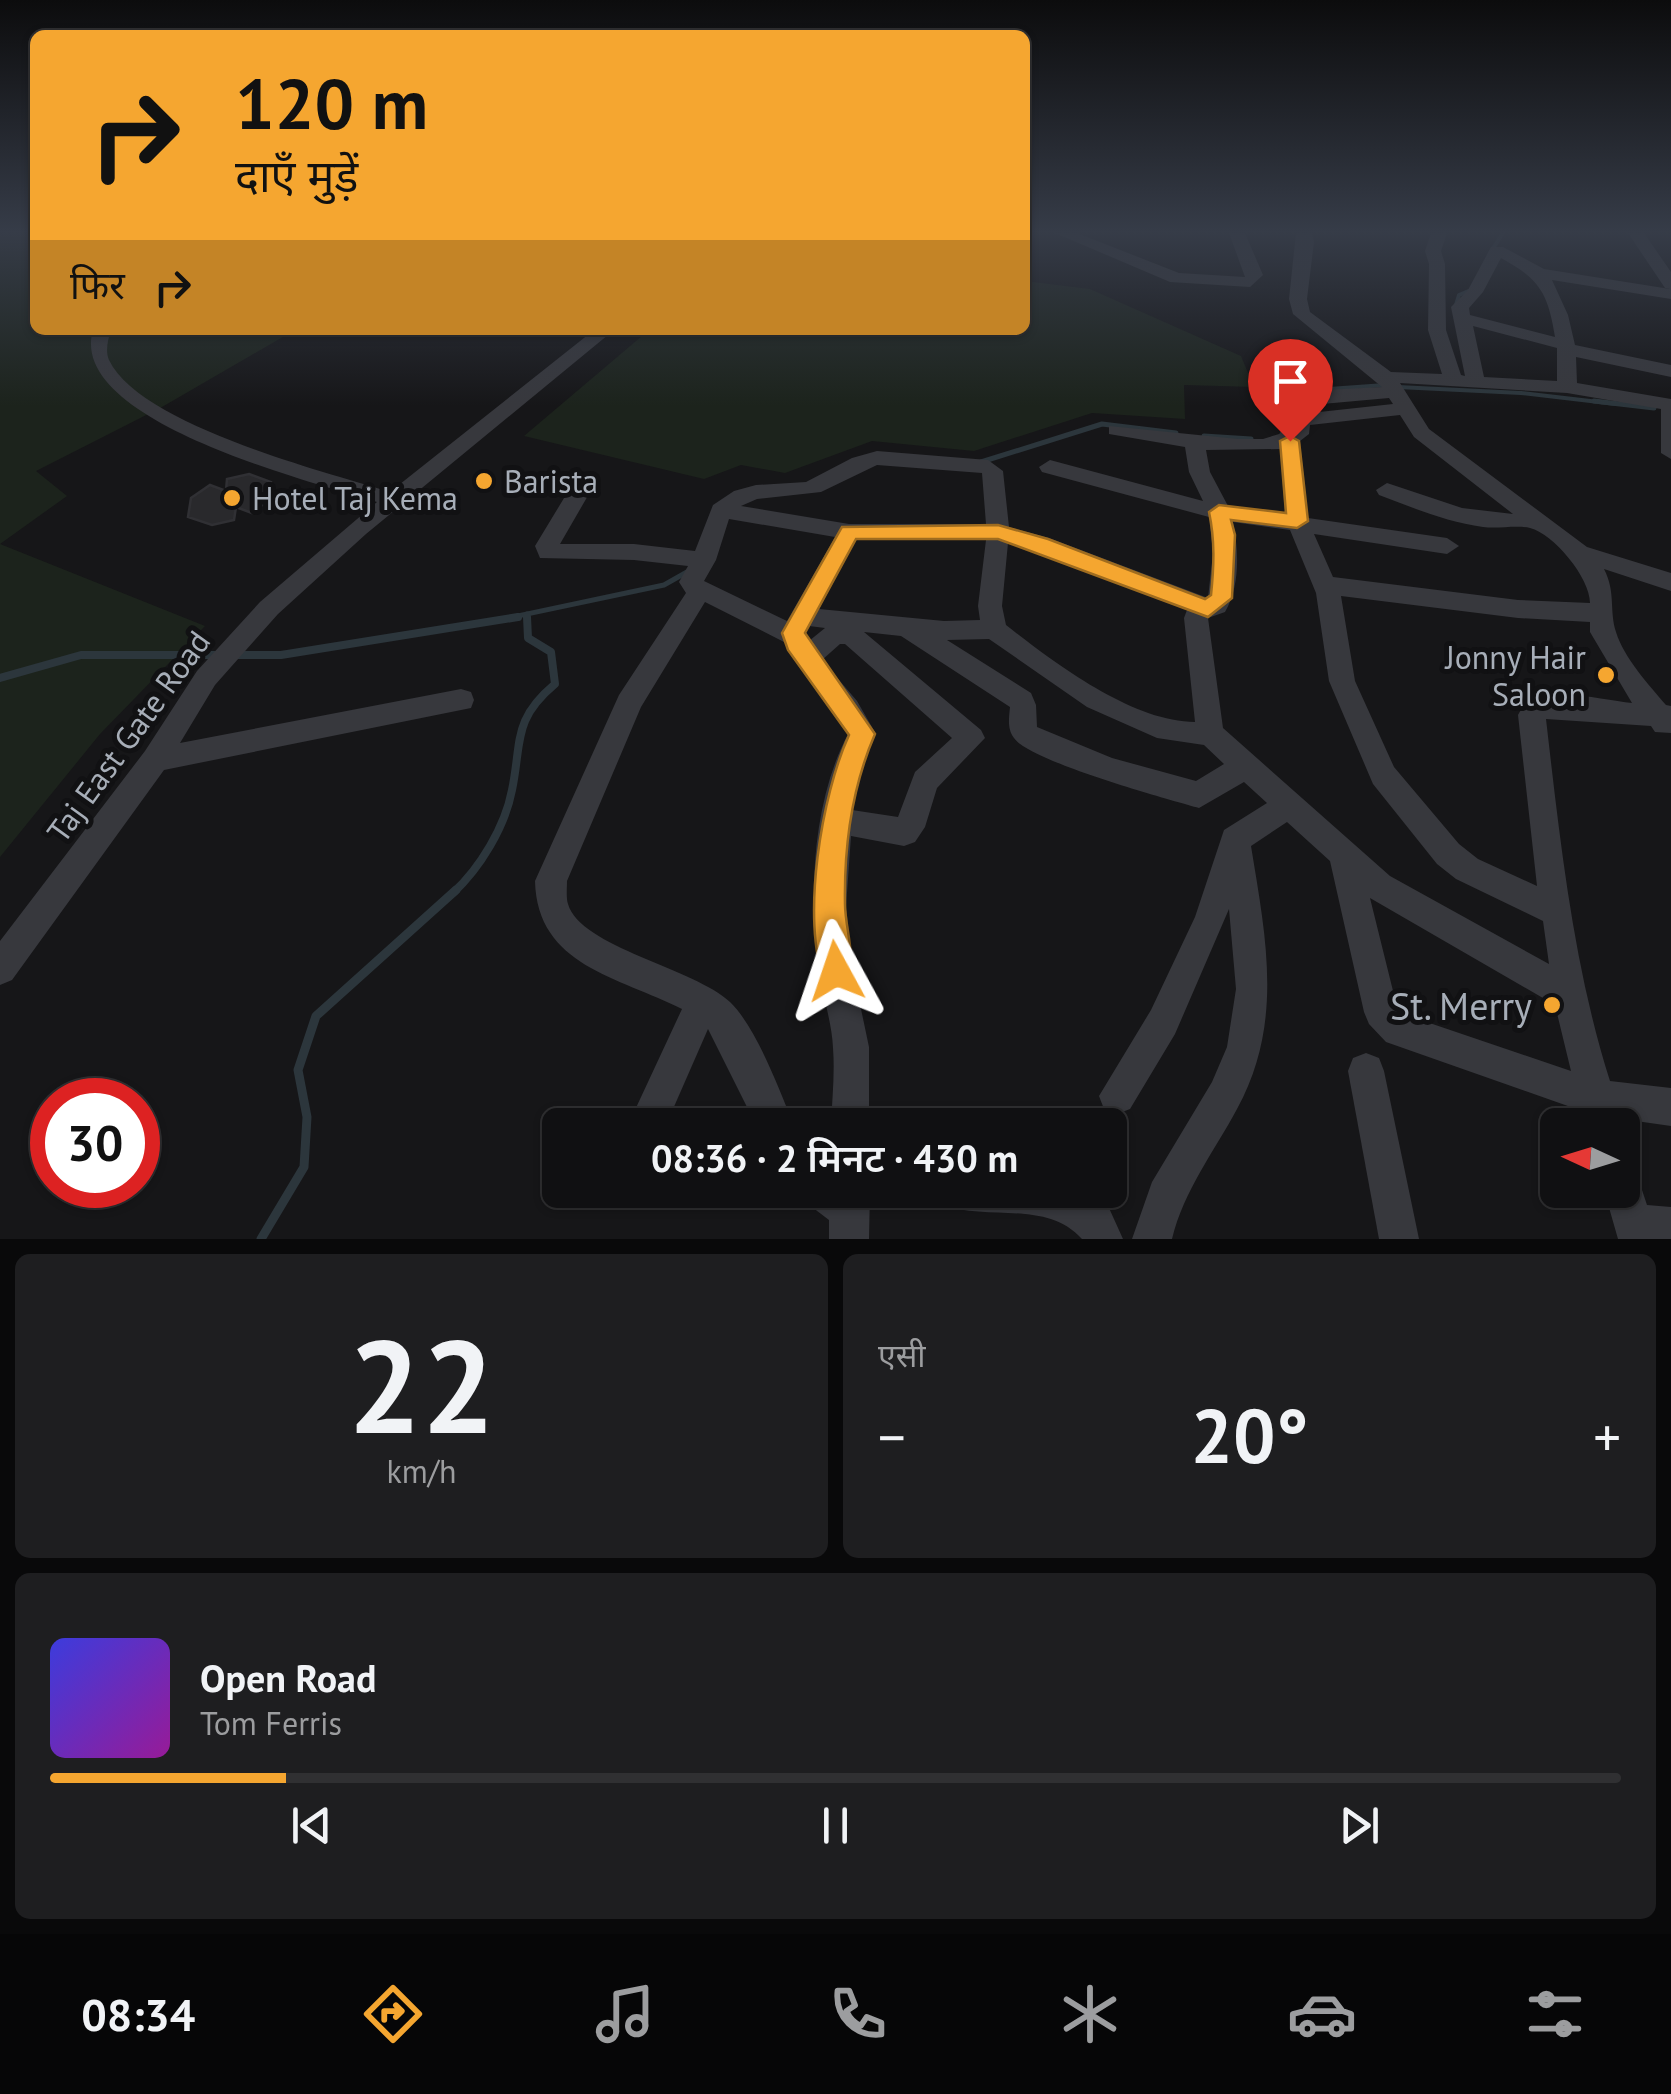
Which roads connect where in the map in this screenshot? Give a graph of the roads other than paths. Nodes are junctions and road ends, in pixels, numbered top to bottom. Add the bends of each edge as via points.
1 (1299, 291) edge
2 (1435, 291) edge
3 (1476, 291) edge
4 (1551, 291) edge
5 (1462, 318) junction
6 (101, 335) edge
7 (598, 335) edge
8 (1566, 347) junction
9 (1671, 371) edge
10 (1453, 380) junction
11 (1475, 380) junction
12 (1567, 387) junction
13 (1395, 393) junction
14 (1116, 430) dead end
15 (1286, 440) junction
16 (1195, 442) junction
17 (1671, 452) edge
18 (1050, 467) dead end
19 (586, 480) dead end
20 (1387, 490) dead end
21 (393, 500) junction
22 (721, 510) junction
23 (1219, 512) junction
24 (1538, 520) junction
25 (1297, 521) junction
26 (850, 532) junction
27 (998, 532) junction
28 (1448, 546) dead end
29 (1579, 553) junction
30 (702, 575) junction
31 (1671, 582) edge
32 (1326, 585) junction
33 (1208, 608) junction
34 (1604, 614) junction
35 (910, 629) junction
36 (994, 629) junction
37 (801, 636) junction
38 (461, 700) dead end
39 (1667, 722) edge
40 (1210, 733) junction
41 (155, 760) junction
42 (1246, 766) junction
43 (1290, 804) junction
44 (836, 820) junction
45 (1235, 840) junction
46 (1343, 852) junction
47 (1556, 911) junction
48 (0, 968) edge
49 (1570, 995) junction
50 (702, 1004) junction
51 (1366, 1071) dead end
52 (1117, 1096) dead end
53 (1671, 1107) edge
54 (655, 1108) edge
55 (766, 1108) edge
56 (850, 1108) edge
57 (1591, 1108) edge
58 (1600, 1108) edge
59 (1640, 1109) edge
60 (1080, 1208) edge
61 (1104, 1239) edge
62 (1152, 1239) edge
63 (1399, 1239) edge

1 - 13 street via 1302,314
2 - 10 street via 1437,330
3 - 5 street via 1460,307
4 - 8 street
5 - 8 street
5 - 11 street
6 - 21 street via 100,361 130,396 170,423
7 - 21 street, Taj East Gate Road
8 - 9 street
8 - 12 street
10 - 11 street
10 - 13 street
11 - 12 street
12 - 17 street via 1671,405
13 - 15 street via 1301,401
13 - 24 street via 1421,433
14 - 16 street
15 - 16 street
15 - 25 street
16 - 23 street via 1196,471
18 - 23 street
19 - 30 street via 548,552 634,552
20 - 24 street via 1478,522
21 - 41 street, Taj East Gate Road via 302,577 206,678
22 - 26 street
22 - 27 street via 747,493 812,487 866,460 891,457 991,469
22 - 30 street
23 - 25 street
23 - 33 street via 1224,573 1221,598
24 - 29 street
25 - 28 street
25 - 32 street
26 - 27 street
26 - 37 street
27 - 33 street
27 - 36 street
29 - 31 street
29 - 34 street via 1595,574
30 - 37 street
30 - 50 street via 630,702 549,890 577,943
32 - 34 street
32 - 47 street via 1342,680 1384,775 1456,861
33 - 40 street via 1196,618
34 - 39 street via 1603,632 1616,657
35 - 36 street
35 - 37 street
35 - 42 street via 1021,701 1027,735 1106,769 1199,795
36 - 40 street via 1040,664 1152,726 1187,736
37 - 44 street via 862,734 846,769
37 - 44 street via 851,636 971,738 925,780 904,832
38 - 41 street
39 - 47 street via 1554,707 1532,715
40 - 42 street
41 - 48 street, Taj East Gate Road
42 - 43 street
43 - 45 street
43 - 46 street
44 - 56 street via 830,907 851,1048
45 - 52 street via 1210,920 1164,1022
45 - 62 street via 1253,970 1243,1057 1166,1198
46 - 49 street via 1379,886
46 - 57 street via 1388,1023
47 - 49 street
49 - 58 street
50 - 54 street
50 - 55 street via 726,1026
51 - 63 street
53 - 59 street
60 - 61 street

